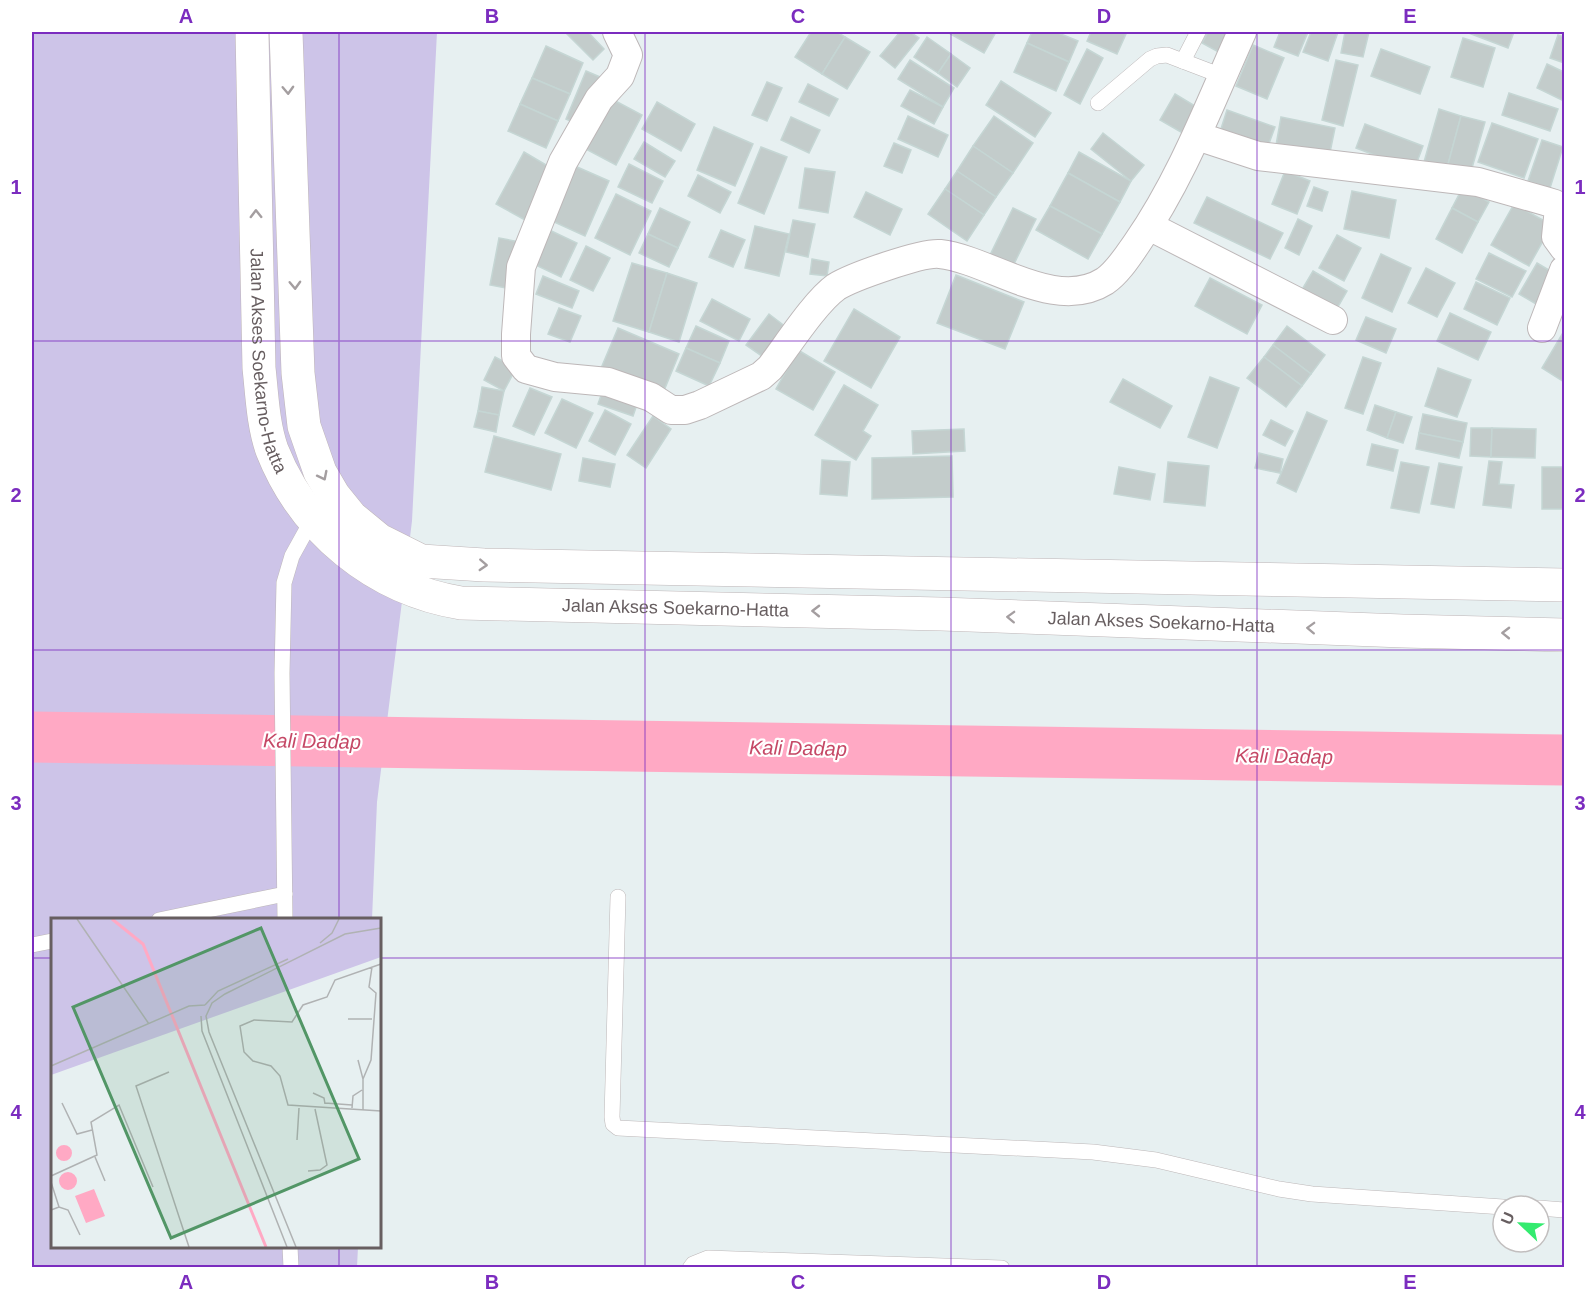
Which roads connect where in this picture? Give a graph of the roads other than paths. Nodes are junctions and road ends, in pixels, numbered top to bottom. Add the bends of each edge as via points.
1 (252, 32) edge
2 (286, 32) edge
3 (618, 32) edge
4 (1198, 32) edge
5 (1242, 32) edge
6 (1183, 61) junction
7 (1222, 76) junction
8 (1098, 103) dead end
9 (1197, 136) junction
10 (1149, 226) junction
11 (1564, 248) edge
12 (1564, 270) edge
13 (1333, 320) dead end
14 (1542, 328) dead end
15 (312, 518) junction
16 (1564, 585) edge
17 (1564, 635) edge
18 (285, 894) junction
19 (618, 897) dead end
20 (169, 918) edge
21 (285, 918) edge
22 (51, 941) edge
23 (32, 945) edge
24 (1491, 1206) edge
25 (290, 1248) edge
26 (291, 1268) edge
27 (690, 1268) edge
28 (1002, 1268) edge

15 -> 1 main road, Jalan Akses Soekarno-Hatta via 272,449 264,412 259,368
2 -> 16 main road, Jalan Akses Soekarno-Hatta via 298,374 304,426 320,472 351,517 379,540 420,561
3 - 10 street via 628,55 620,76 599,99 562,162 521,267 516,356 526,369 555,377 608,382 651,397 671,410 685,410 761,376 821,301 847,281 920,256 938,254 1047,289 1087,289 1106,280 1126,260
4 - 6 lane
5 - 7 street
6 - 7 lane
6 - 8 lane via 1167,55 1150,59
7 - 9 street
9 - 10 street
9 - 11 street via 1258,156 1468,181 1555,204 1559,208 1556,237
10 - 13 street
12 - 14 street
17 -> 15 main road, Jalan Akses Soekarno-Hatta via 461,603 405,588 375,573 353,559
15 - 18 lane via 286,575 282,673
18 - 20 lane
18 - 21 lane
19 - 24 lane via 612,1117 618,1128 1093,1152 1156,1160 1312,1194
22 - 23 lane
25 - 26 lane
27 - 28 lane via 708,1258

